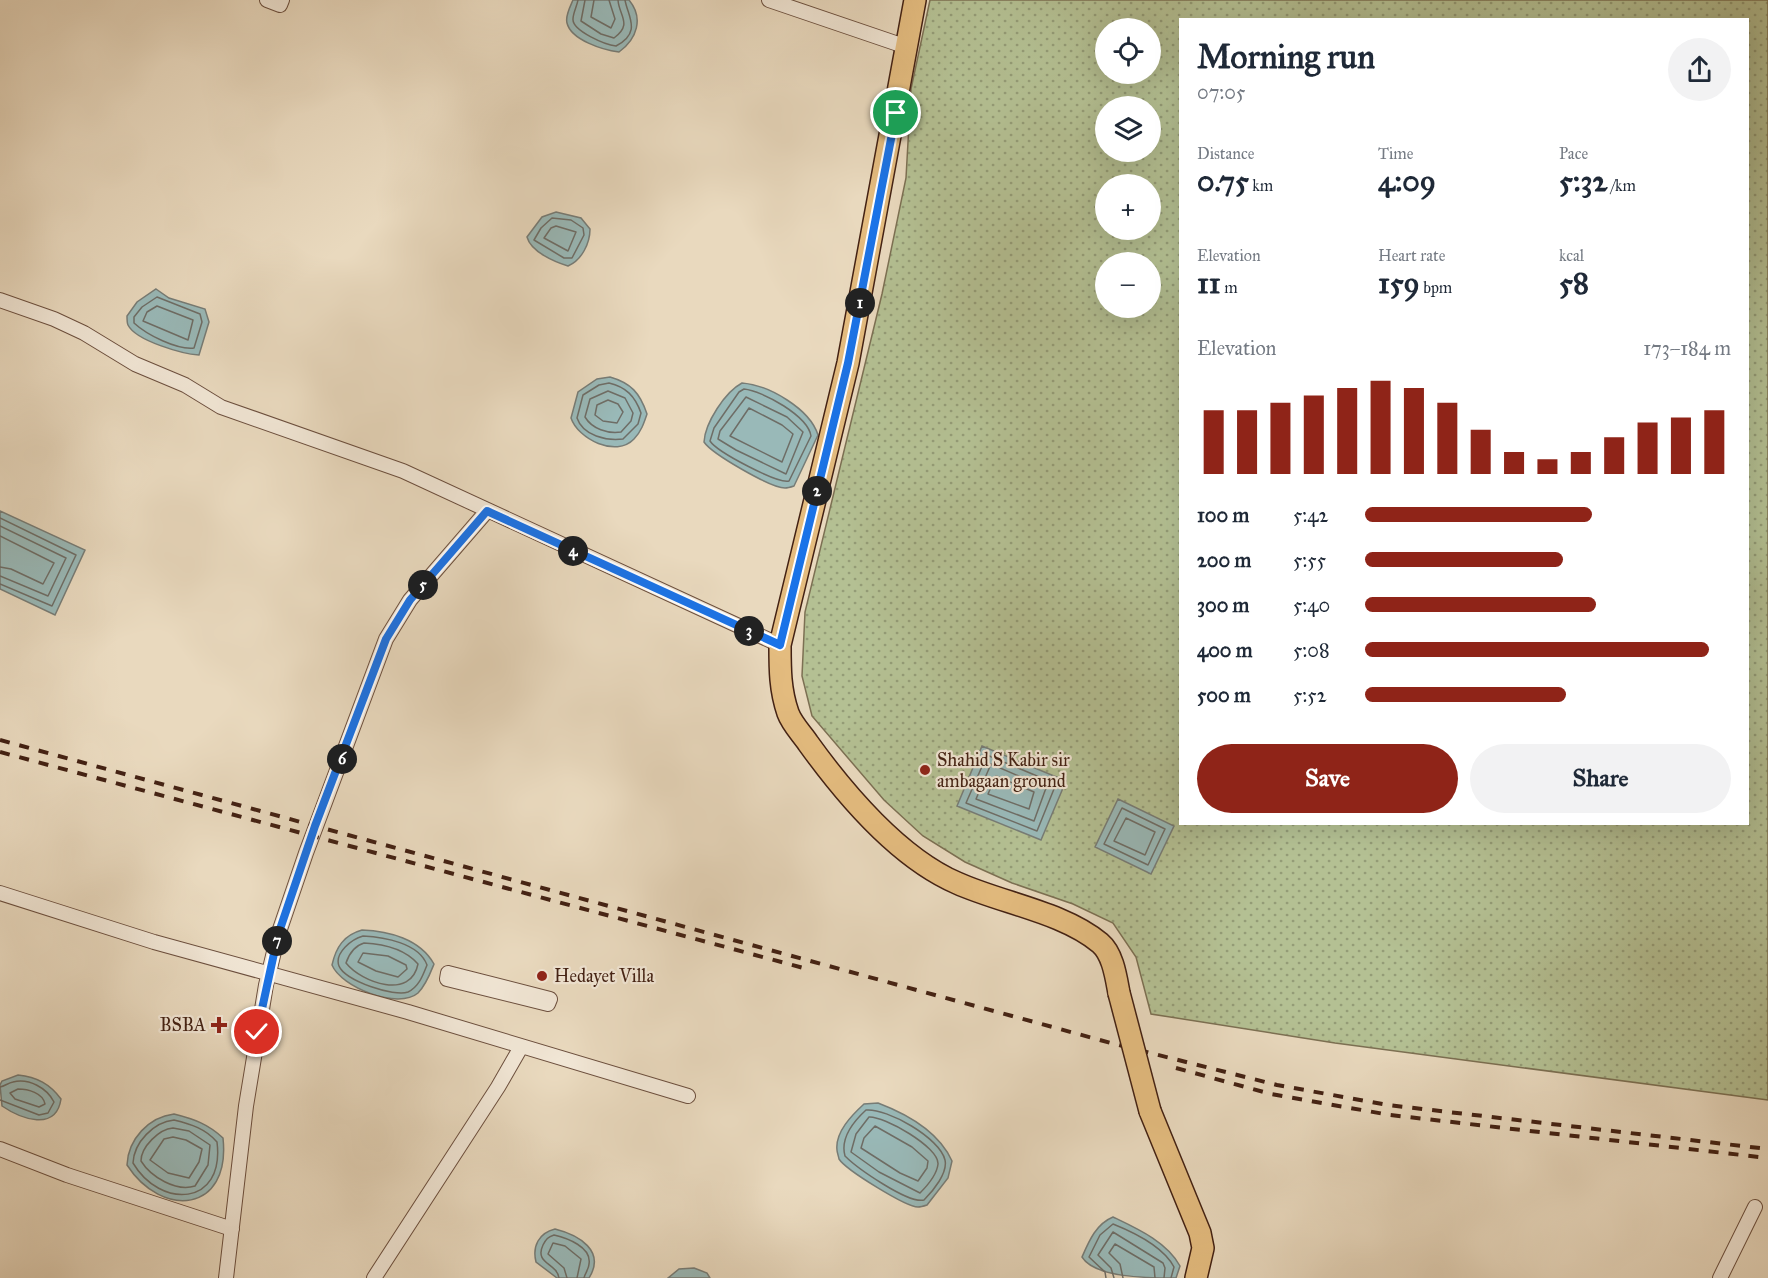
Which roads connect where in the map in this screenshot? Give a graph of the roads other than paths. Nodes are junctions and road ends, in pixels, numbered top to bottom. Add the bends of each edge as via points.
1 (267, 0) edge
2 (282, 0) edge
3 (769, 0) edge
4 (915, 0) edge
5 (907, 47) junction
6 (0, 300) edge
7 (487, 511) junction
8 (780, 645) junction
9 (0, 893) edge
10 (269, 973) junction
11 (448, 973) joint
12 (520, 1047) junction
13 (688, 1095) dead end
14 (0, 1149) edge
15 (1755, 1207) dead end
16 (232, 1229) junction
17 (226, 1278) edge
18 (374, 1278) edge
19 (1196, 1278) edge
20 (1720, 1278) edge

1 - 2 street via 280,5
3 - 5 street
4 - 5 main road
5 - 8 main road via 848,363
6 - 7 street via 84,333 135,364 184,385 221,407 356,452
7 - 8 street
7 - 10 street via 410,600 386,639 315,826
8 - 19 main road, bridge via 779,679 789,715 868,815 908,853 954,882 1064,922 1101,944 1114,967 1150,1111 1200,1233 1203,1248
9 - 10 street via 154,942
10 - 12 street
10 - 16 street via 248,1096
11 - 11 street via 493,984 550,999 548,1004 447,979
12 - 13 street
12 - 18 street
14 - 16 street
15 - 20 street
16 - 17 street

